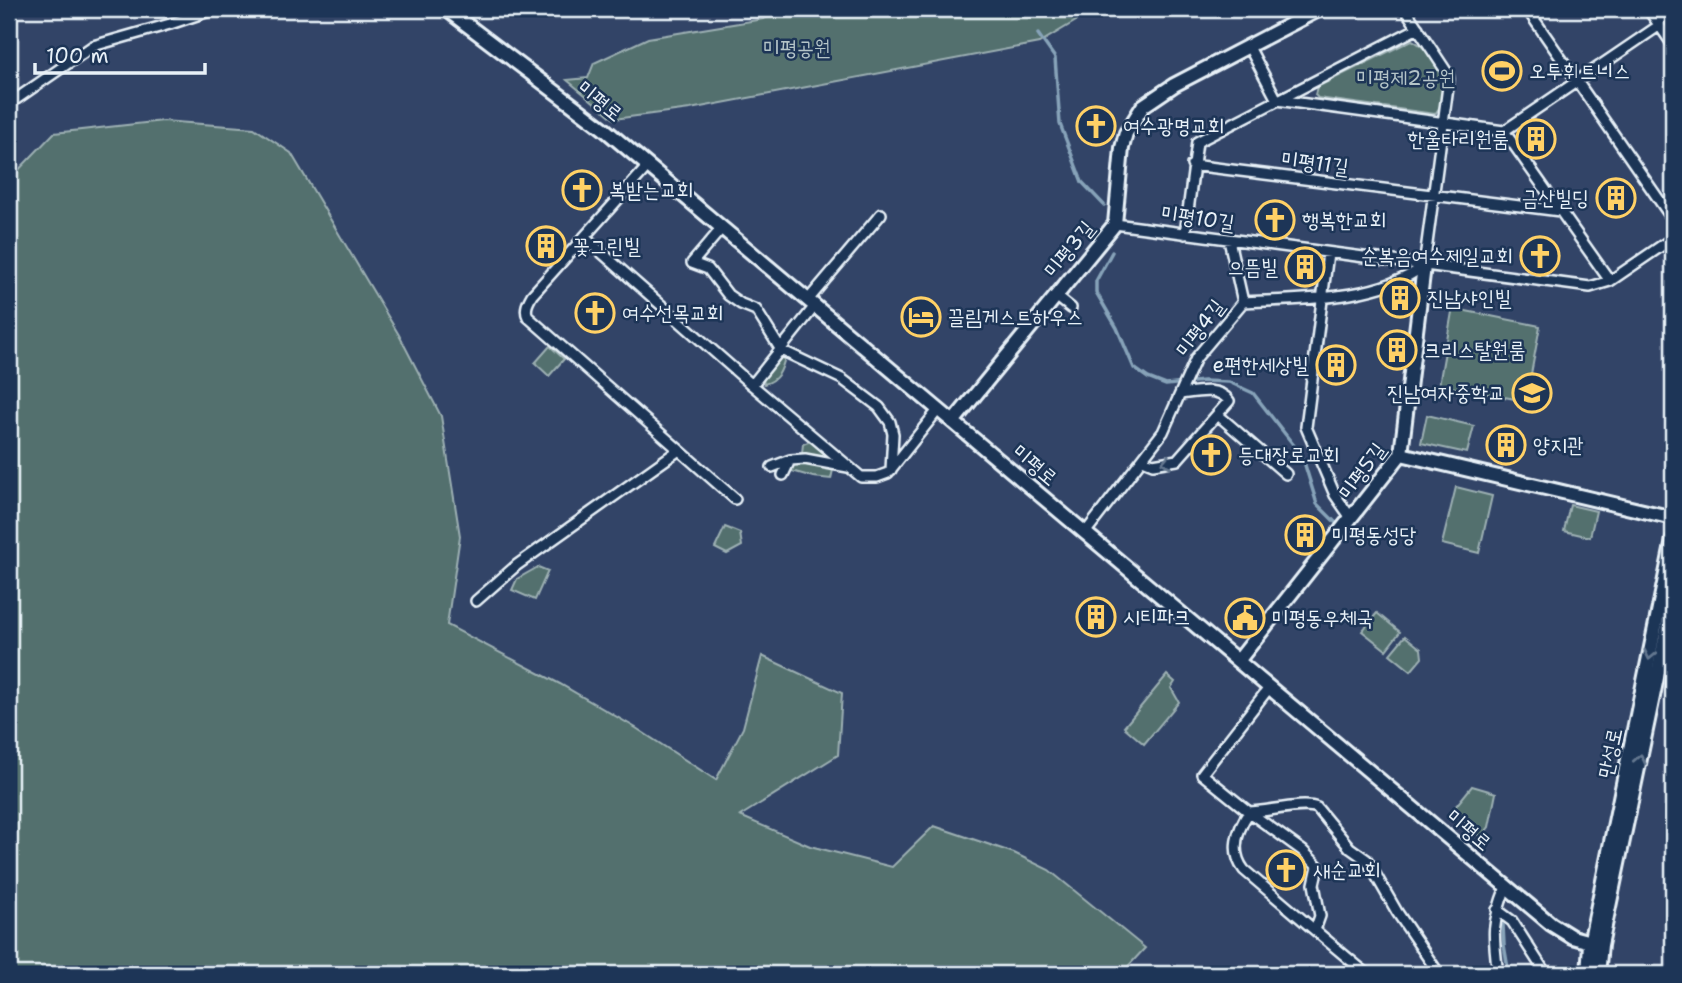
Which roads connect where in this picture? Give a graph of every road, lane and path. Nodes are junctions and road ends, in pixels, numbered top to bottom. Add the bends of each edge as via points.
1 (215, 9) edge
2 (446, 9) edge
3 (1320, 9) edge
4 (1405, 9) edge
5 (1527, 9) edge
6 (1648, 9) edge
7 (1662, 9) edge
8 (1660, 25) junction
9 (1418, 28) junction
10 (1673, 45) edge
11 (1248, 46) junction
12 (1577, 81) junction
13 (1277, 100) junction
14 (9, 104) edge
15 (1443, 122) junction
16 (1504, 131) junction
17 (1192, 165) junction
18 (648, 166) junction
19 (1434, 195) junction
20 (1560, 211) junction
21 (881, 214) dead end
22 (1673, 220) edge
23 (1115, 224) junction
24 (722, 228) junction
25 (1185, 234) junction
26 (585, 238) junction
27 (1673, 238) edge
28 (1229, 240) junction
29 (1328, 253) junction
30 (1424, 266) junction
31 (1610, 281) junction
32 (1056, 296) junction
33 (1322, 298) junction
34 (1243, 302) junction
35 (811, 303) junction
36 (1071, 308) dead end
37 (781, 350) junction
38 (752, 385) junction
39 (1182, 392) junction
40 (938, 410) junction
41 (1218, 415) junction
42 (953, 422) junction
43 (679, 450) junction
44 (1401, 454) junction
45 (790, 460) junction
46 (1143, 460) junction
47 (772, 467) dead end
48 (850, 467) junction
49 (891, 470) junction
50 (1286, 474) dead end
51 (783, 475) dead end
52 (735, 499) dead end
53 (1351, 518) junction
54 (1673, 518) edge
55 (1085, 533) junction
56 (1673, 540) edge
57 (476, 601) dead end
58 (1673, 601) edge
59 (1238, 661) junction
60 (1269, 688) junction
61 (1248, 812) junction
62 (1506, 887) junction
63 (1497, 910) junction
64 (1315, 930) junction
65 (1596, 945) junction
66 (1367, 974) edge
67 (1439, 974) edge
68 (1498, 974) edge
69 (1546, 974) edge
70 (1588, 974) edge
71 (1598, 974) edge

1 - 14 street via 99,43
2 - 18 street, 미평로
3 - 11 street, 미평3길
4 - 9 street
5 - 12 street
6 - 8 street
7 - 8 street
8 - 10 street
8 - 12 street
9 - 13 street
9 - 15 street via 1448,76
11 - 13 street
11 - 23 street, 미평3길 via 1154,97 1134,117 1122,148
12 - 16 street
12 - 22 street
13 - 15 street
13 - 17 street via 1198,142
15 - 16 street
15 - 19 street
16 - 20 street
17 - 19 street, 미평11길
17 - 25 street
18 - 24 street, 미평로
18 - 26 street
19 - 20 street
19 - 30 street
20 - 31 street
21 - 35 street
23 - 25 street, 미평10길
23 - 32 street, 미평3길
24 - 35 street, 미평로
24 - 37 street via 692,263 708,269 727,295 756,310
25 - 28 street, 미평10길
26 - 38 street
26 - 43 street via 532,295 528,317
27 - 31 street, 미평10길
28 - 29 street, 미평10길
28 - 34 street
29 - 30 street, 미평10길
29 - 33 street
30 - 31 street, 미평10길 via 1581,286
30 - 33 street, 미평4길 via 1388,284
30 - 44 street, 미평5길
32 - 36 street
32 - 42 street, 미평3길
33 - 34 street, 미평4길
33 - 53 street via 1306,427 1335,495
34 - 39 street, 미평4길 via 1196,358
35 - 37 street
35 - 40 street, 미평로
37 - 38 street
37 - 49 street via 842,379 879,407 893,434
38 - 48 street
39 - 41 street via 1224,394 1228,402
39 - 46 street, 미평4길 via 1168,424
40 - 42 street, 미평로
40 - 49 street
41 -> 46 street via 1177,460 1153,464
41 - 50 street
42 - 55 street, 미평로
43 - 52 street
43 - 57 street via 516,565
44 - 53 street, 미평5길
44 - 54 street
45 - 47 street
45 - 48 street
45 - 51 street
46 - 55 street, 미평4길
48 - 49 street via 869,478
53 - 59 street, 미평5길
55 - 59 street, 미평로
56 -> 65 street, 만성로
65 -> 58 street, 만성로
59 - 60 street, 미평로
60 - 61 street via 1202,774
60 - 62 street, 미평로
61 - 64 street via 1318,866 1314,884 1321,916
61 - 64 street via 1238,835 1239,863
61 - 67 street via 1317,807 1350,848 1367,860
62 - 63 street
62 - 65 street, 미평로 via 1562,931
63 - 68 street
63 - 69 street via 1512,921
64 - 66 street
65 - 70 street, 만성로
65 - 71 street, 만성로

